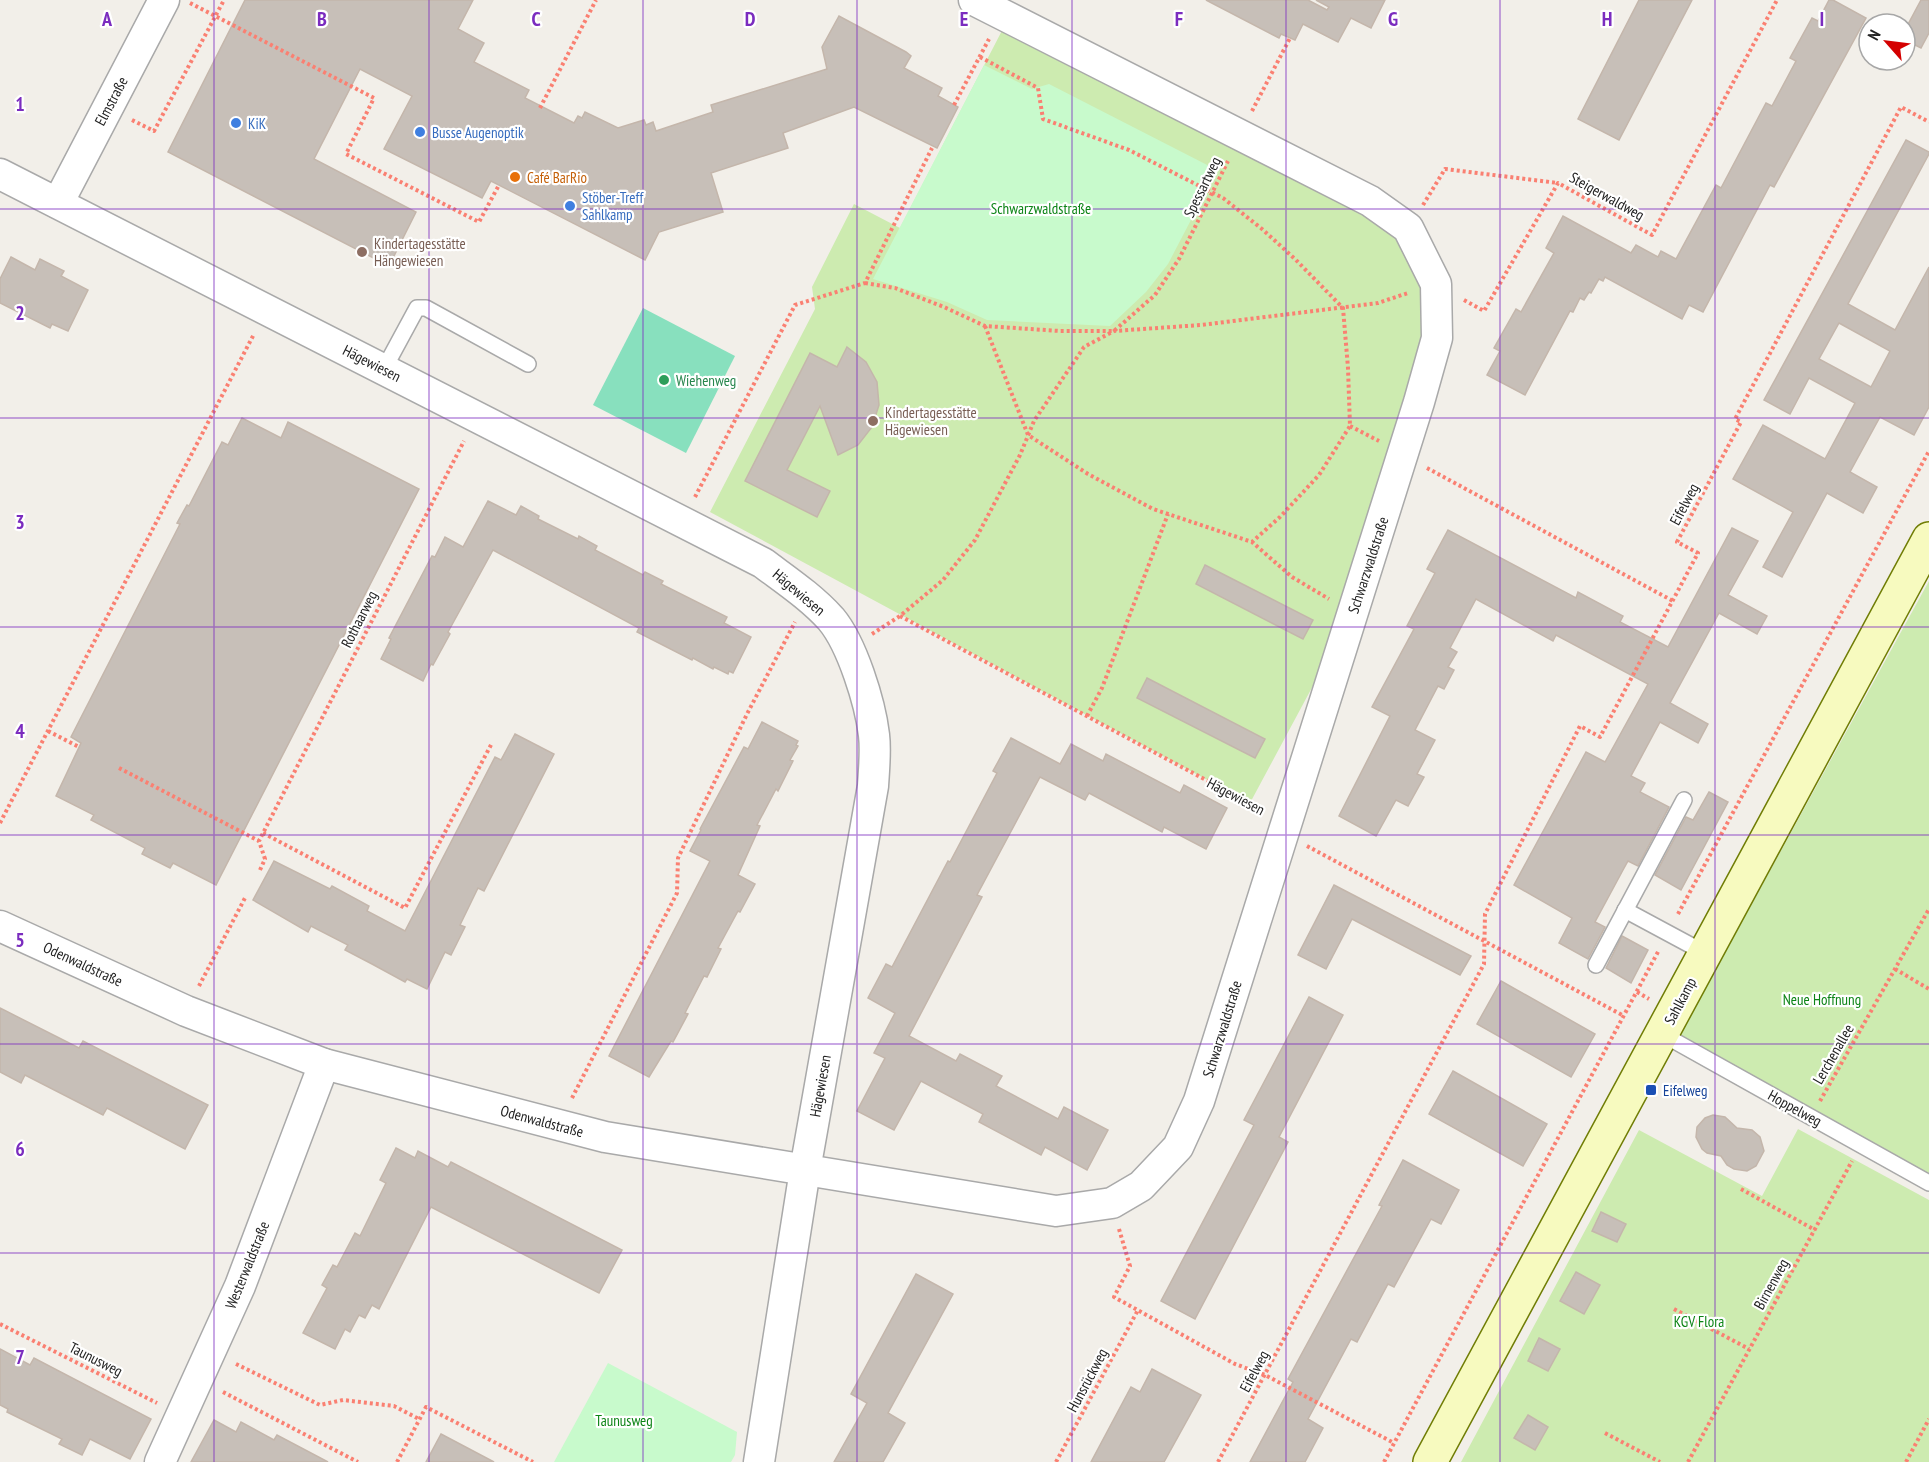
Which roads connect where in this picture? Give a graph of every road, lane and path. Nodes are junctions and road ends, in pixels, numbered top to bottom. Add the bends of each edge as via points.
1 (164, 0) edge
2 (184, 0) edge
3 (224, 0) edge
4 (596, 0) edge
5 (974, 0) edge
6 (1777, 0) edge
7 (1002, 14) junction
8 (216, 16) junction
9 (1290, 38) dead end
10 (980, 57) junction
11 (954, 105) dead end
12 (108, 107) junction
13 (540, 108) dead end
14 (1929, 122) edge
15 (1240, 135) junction
16 (932, 148) dead end
17 (0, 174) edge
18 (1558, 183) junction
19 (499, 185) dead end
20 (1213, 192) junction
21 (58, 203) junction
22 (1408, 228) junction
23 (865, 283) junction
24 (1436, 284) junction
25 (1343, 308) junction
26 (267, 310) junction
27 (985, 326) junction
28 (1114, 331) junction
29 (528, 364) dead end
30 (384, 369) junction
31 (477, 416) junction
32 (1350, 426) junction
33 (1028, 435) junction
34 (1382, 443) dead end
35 (1929, 451) edge
36 (1421, 464) dead end
37 (1168, 514) junction
38 (682, 521) junction
39 (1929, 539) edge
40 (1252, 542) junction
41 (808, 597) junction
42 (1673, 600) junction
43 (1352, 613) junction
44 (900, 616) junction
45 (849, 650) junction
46 (1087, 716) junction
47 (48, 731) junction
48 (492, 743) dead end
49 (79, 747) dead end
50 (118, 768) dead end
51 (1684, 800) dead end
52 (0, 823) edge
53 (1284, 828) junction
54 (263, 833) junction
55 (259, 841) junction
56 (260, 870) dead end
57 (246, 897) dead end
58 (1929, 909) edge
59 (1625, 910) junction
60 (0, 926) edge
61 (1668, 933) junction
62 (1483, 940) junction
63 (1705, 953) junction
64 (1596, 965) dead end
65 (1895, 969) junction
66 (1929, 989) edge
67 (186, 1011) junction
68 (1624, 1016) junction
69 (1662, 1034) junction
70 (324, 1064) junction
71 (1811, 1117) junction
72 (559, 1125) junction
73 (1861, 1145) junction
74 (805, 1170) junction
75 (1929, 1183) edge
76 (1741, 1189) dead end
77 (1112, 1203) junction
78 (1815, 1230) junction
79 (1674, 1309) dead end
80 (1138, 1310) junction
81 (0, 1324) edge
82 (1749, 1349) junction
83 (211, 1351) junction
84 (1266, 1375) junction
85 (198, 1378) junction
86 (181, 1415) junction
87 (419, 1419) junction
88 (1929, 1419) edge
89 (1605, 1433) dead end
90 (1394, 1443) junction
91 (160, 1462) edge
92 (358, 1462) edge
93 (397, 1462) edge
94 (533, 1462) edge
95 (759, 1462) edge
96 (1056, 1462) edge
97 (1218, 1462) edge
98 (1384, 1462) edge
99 (1430, 1462) edge
100 (1660, 1462) edge
101 (1688, 1462) edge
102 (1906, 1462) edge

1 - 12 street, Elmstraße
2 - 8 path
3 - 8 path
4 - 13 path
5 - 7 street, Schwarzwaldstraße
6 - 18 path, Steigerwaldweg via 1652,235
7 - 10 path
7 - 15 street, Schwarzwaldstraße
8 - 12 path via 154,131
8 - 19 path via 374,98 346,153 479,222
9 - 15 path, Spessartweg
10 - 11 path
10 - 20 path via 1038,88 1043,119 1129,150
12 - 21 street, Elmstraße
14 - 42 path, Eifelweg via 1901,107 1735,419 1742,422 1677,542 1698,553
15 - 20 path, Spessartweg
15 - 22 street, Schwarzwaldstraße via 1370,201
16 - 23 path
17 - 21 street, Hägewiesen
18 - 22 path via 1445,169
18 - 24 path, Steigerwaldweg via 1484,311
20 - 25 path via 1295,259
20 - 28 path, Spessartweg via 1179,259 1155,295
21 - 26 street, Hägewiesen
22 - 24 street, Schwarzwaldstraße
23 - 27 path via 894,288
23 - 38 path via 795,305
24 - 25 path via 1378,303
24 - 43 street, Schwarzwaldstraße via 1437,338
25 - 28 path
25 - 32 path
26 - 30 street, Hägewiesen
26 - 47 path
27 - 28 path
27 - 33 path
28 - 33 path via 1084,347
29 - 30 lane via 426,308 417,308
30 - 31 street, Hägewiesen
31 - 38 street, Hägewiesen
31 - 54 path, Rothaarweg
32 - 34 path
32 - 40 path via 1319,475
33 - 37 path via 1088,474
33 - 44 path via 975,540 943,580
35 - 61 path
36 - 42 path
37 - 40 path
37 - 46 path via 1102,688
38 - 41 street, Hägewiesen via 763,563
39 - 63 street, Sahlkamp
40 - 43 path via 1292,577
41 - 45 street, Hägewiesen via 832,621
41 - 72 path via 678,858 677,893
42 - 62 path, Eifelweg via 1600,737 1580,726 1485,914
43 - 53 street, Schwarzwaldstraße
44 - 45 path
44 - 46 path, Hägewiesen
45 - 74 street, Hägewiesen via 865,693 874,735 873,786
46 - 53 path, Hägewiesen
47 - 49 path
47 - 52 path
48 - 54 path via 405,908
50 - 55 path
51 - 59 lane
53 - 62 path
53 - 77 street, Schwarzwaldstraße via 1195,1111 1178,1147 1141,1186
54 - 55 path, Rothaarweg
55 - 56 path, Rothaarweg via 265,860
57 - 67 path
58 - 65 path, Lerchenallee
59 - 61 lane
59 - 64 lane
60 - 67 street, Odenwaldstraße
61 - 63 lane
61 - 68 path
62 - 68 path
62 - 84 path, Eifelweg via 1484,964
63 - 69 street, Sahlkamp
65 - 66 path
65 - 71 path, Lerchenallee
67 - 70 street, Odenwaldstraße
68 - 90 path
69 - 71 lane, Hoppelweg
69 - 99 street, Sahlkamp
70 - 72 street, Odenwaldstraße
70 - 83 street, Westerwaldstraße via 240,1286
71 - 73 lane, Hoppelweg
72 - 74 street, Odenwaldstraße via 605,1137
73 - 75 lane, Hoppelweg
73 - 78 path, Birnenweg
74 - 77 street, Odenwaldstraße via 1056,1211
74 - 95 street, Hägewiesen
76 - 78 path
77 - 80 path via 1130,1266 1114,1297
78 - 82 path, Birnenweg
79 - 82 path
80 - 84 path via 1235,1364
80 - 96 path, Hunsrückweg
81 - 86 path, Taunusweg
82 - 101 path, Birnenweg
83 - 85 street, Westerwaldstraße
83 - 87 path via 320,1405 344,1400 394,1406
84 - 90 path
84 - 97 path, Eifelweg
85 - 86 street, Westerwaldstraße
85 - 92 path
86 - 91 street, Westerwaldstraße
87 - 93 path
87 - 94 path via 426,1407
88 - 102 path
89 - 100 path
90 - 98 path

